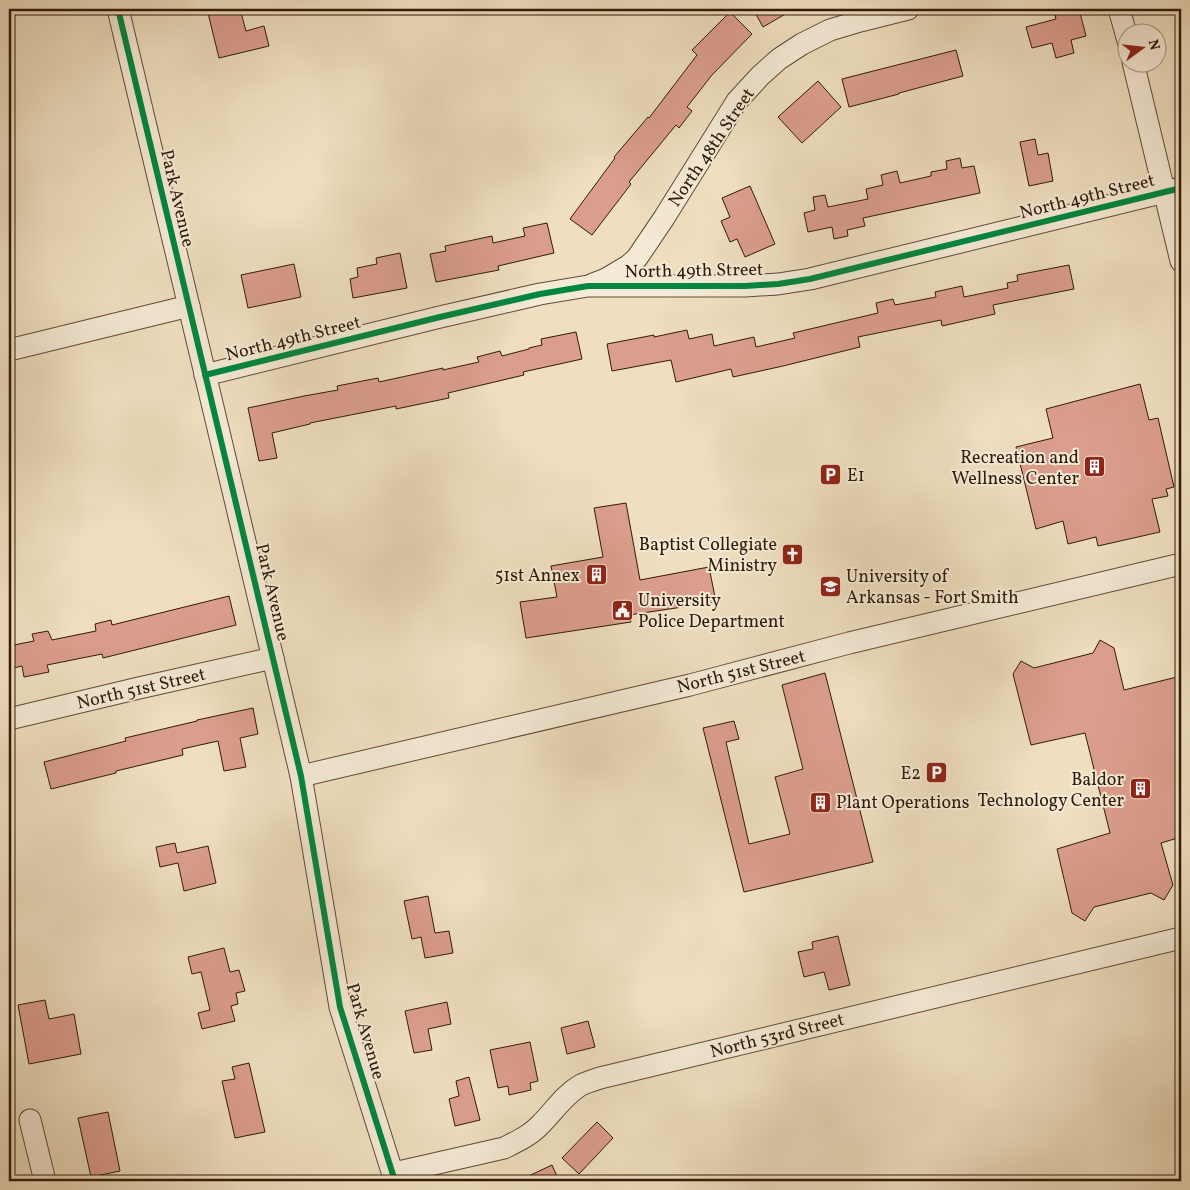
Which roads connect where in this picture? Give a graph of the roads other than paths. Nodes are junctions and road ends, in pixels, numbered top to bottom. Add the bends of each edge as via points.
1 (118, 9) edge
2 (908, 9) edge
3 (1119, 9) edge
4 (1123, 22) edge
5 (1136, 72) edge
6 (1173, 190) edge
7 (1181, 261) edge
8 (588, 286) junction
9 (189, 306) junction
10 (9, 350) edge
11 (205, 374) junction
12 (1181, 564) edge
13 (273, 658) junction
14 (9, 719) edge
15 (301, 776) junction
16 (1181, 938) edge
17 (30, 1120) dead end
18 (394, 1177) edge
19 (45, 1181) edge

1 - 9 street, Park Avenue
2 - 8 street, North 48th Street via 830,30 779,59 737,101 637,258 606,279
3 - 4 street
5 - 6 street
6 - 7 street
6 - 8 street, North 49th Street via 810,279 745,286
8 - 11 street, North 49th Street via 540,294
9 - 10 street
9 - 11 street, Park Avenue
11 - 13 street, Park Avenue
12 - 15 street, North 51st Street
13 - 14 street, North 51st Street
13 - 15 street, Park Avenue
15 - 18 street, Park Avenue via 340,1007
16 - 18 street, North 53rd Street via 600,1078 581,1085 531,1133 504,1148
17 - 19 street

